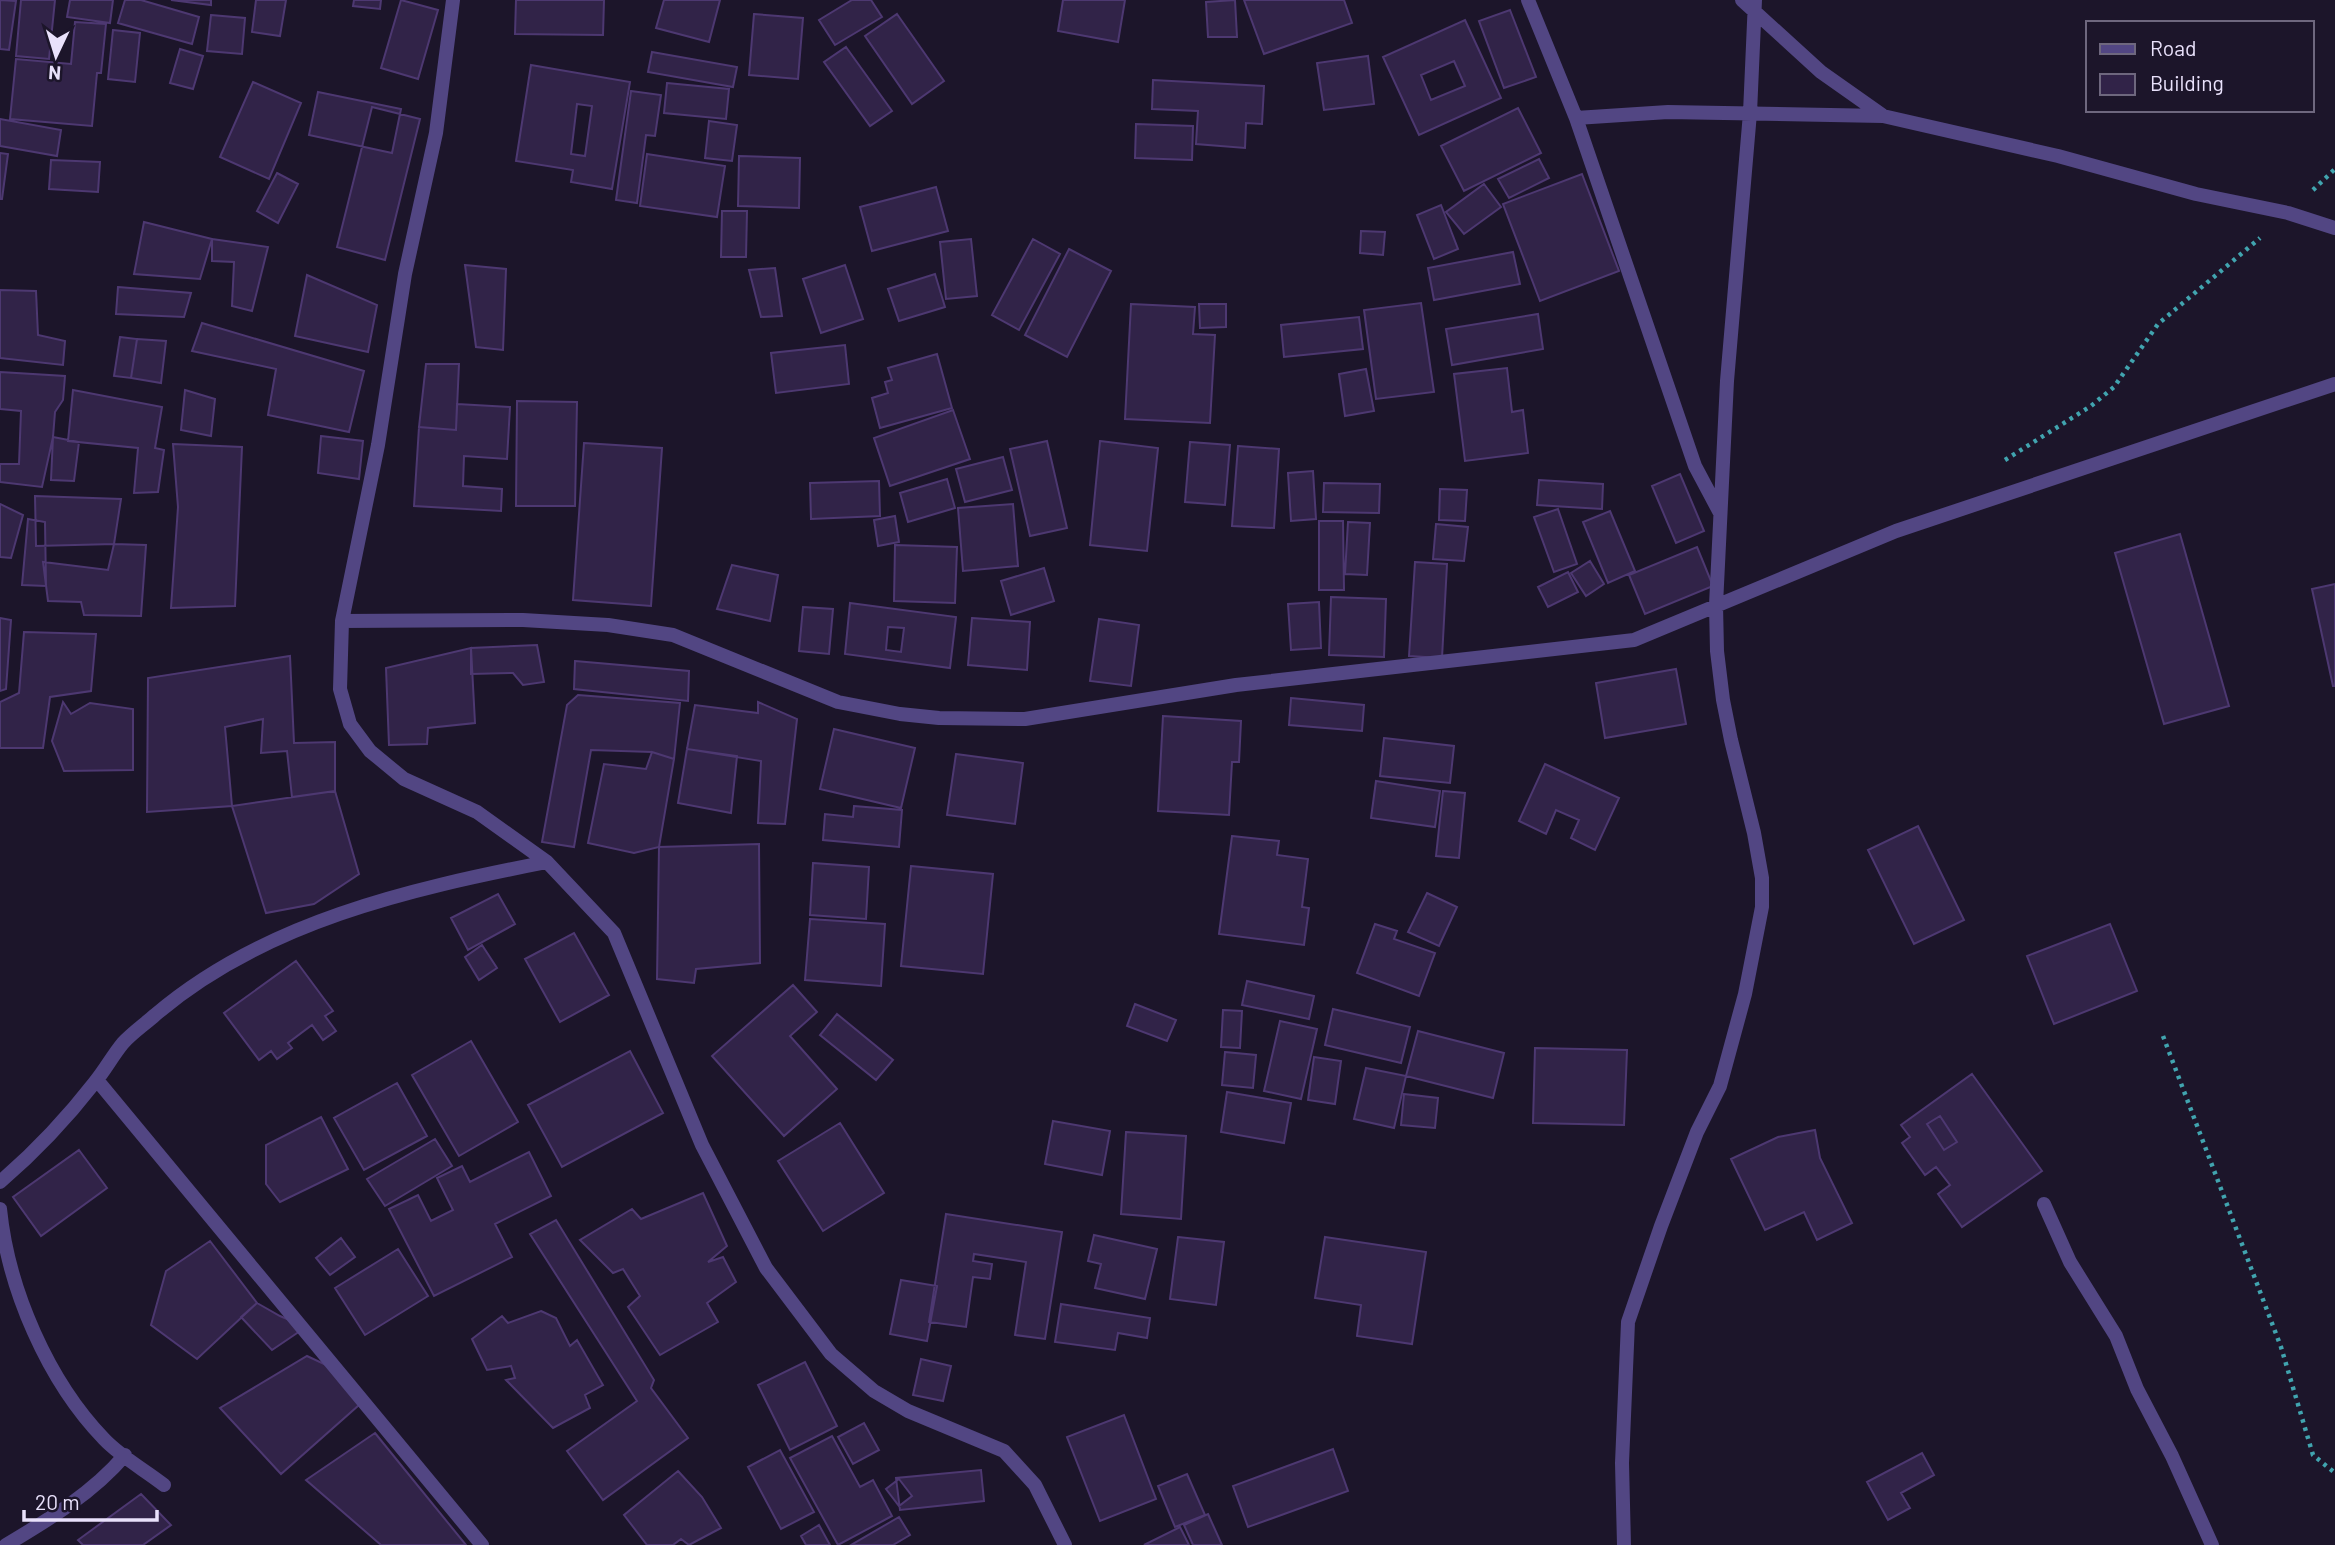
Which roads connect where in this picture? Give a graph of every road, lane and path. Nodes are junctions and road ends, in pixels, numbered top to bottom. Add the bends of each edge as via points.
1 (453, 0) edge
2 (1528, 0) edge
3 (1742, 0) edge
4 (1755, 5) edge
5 (1750, 113) junction
6 (1883, 116) junction
7 (1576, 118) junction
8 (2288, 213) junction
9 (2335, 228) edge
10 (2335, 384) edge
11 (1995, 466) dead end
12 (1720, 514) junction
13 (1716, 605) junction
14 (342, 621) junction
15 (547, 862) junction
16 (2163, 1036) dead end
17 (97, 1080) junction
18 (0, 1182) edge
19 (2044, 1204) dead end
20 (0, 1209) edge
21 (125, 1455) junction
22 (2335, 1473) edge
23 (164, 1485) dead end
24 (6, 1545) edge
25 (482, 1545) edge
26 (1065, 1545) edge
27 (1623, 1545) edge
28 (2212, 1545) edge

1 - 14 street via 436,133 405,274 378,445
2 - 7 street
3 - 4 street
4 - 5 street
4 - 6 street via 1821,72
5 - 6 street
5 - 7 street
5 - 12 street
6 - 8 street
7 - 12 street via 1695,466
8 - 9 street
8 - 11 path via 2158,324 2113,387 2091,406
10 - 13 street via 1896,531
12 - 13 street
13 - 14 street via 1634,640 1236,685 1025,719 939,718 838,702 673,635 608,625 523,620
13 - 27 street via 1723,700 1754,833 1762,907 1720,1086 1688,1155 1628,1322
14 - 15 street via 340,689 349,724 370,751 404,779 477,812
15 - 17 street via 424,888 265,944 199,981 165,1007 123,1042
15 - 26 street via 614,933 702,1145 766,1268 831,1354 874,1391 908,1411 1004,1451 1035,1485
16 - 22 path via 2277,1335 2313,1455
17 - 18 street via 67,1117
17 - 25 street
19 - 28 street via 2070,1262 2116,1336
20 - 21 street via 10,1269 46,1358 86,1419
21 - 23 street
21 - 24 street via 77,1499

